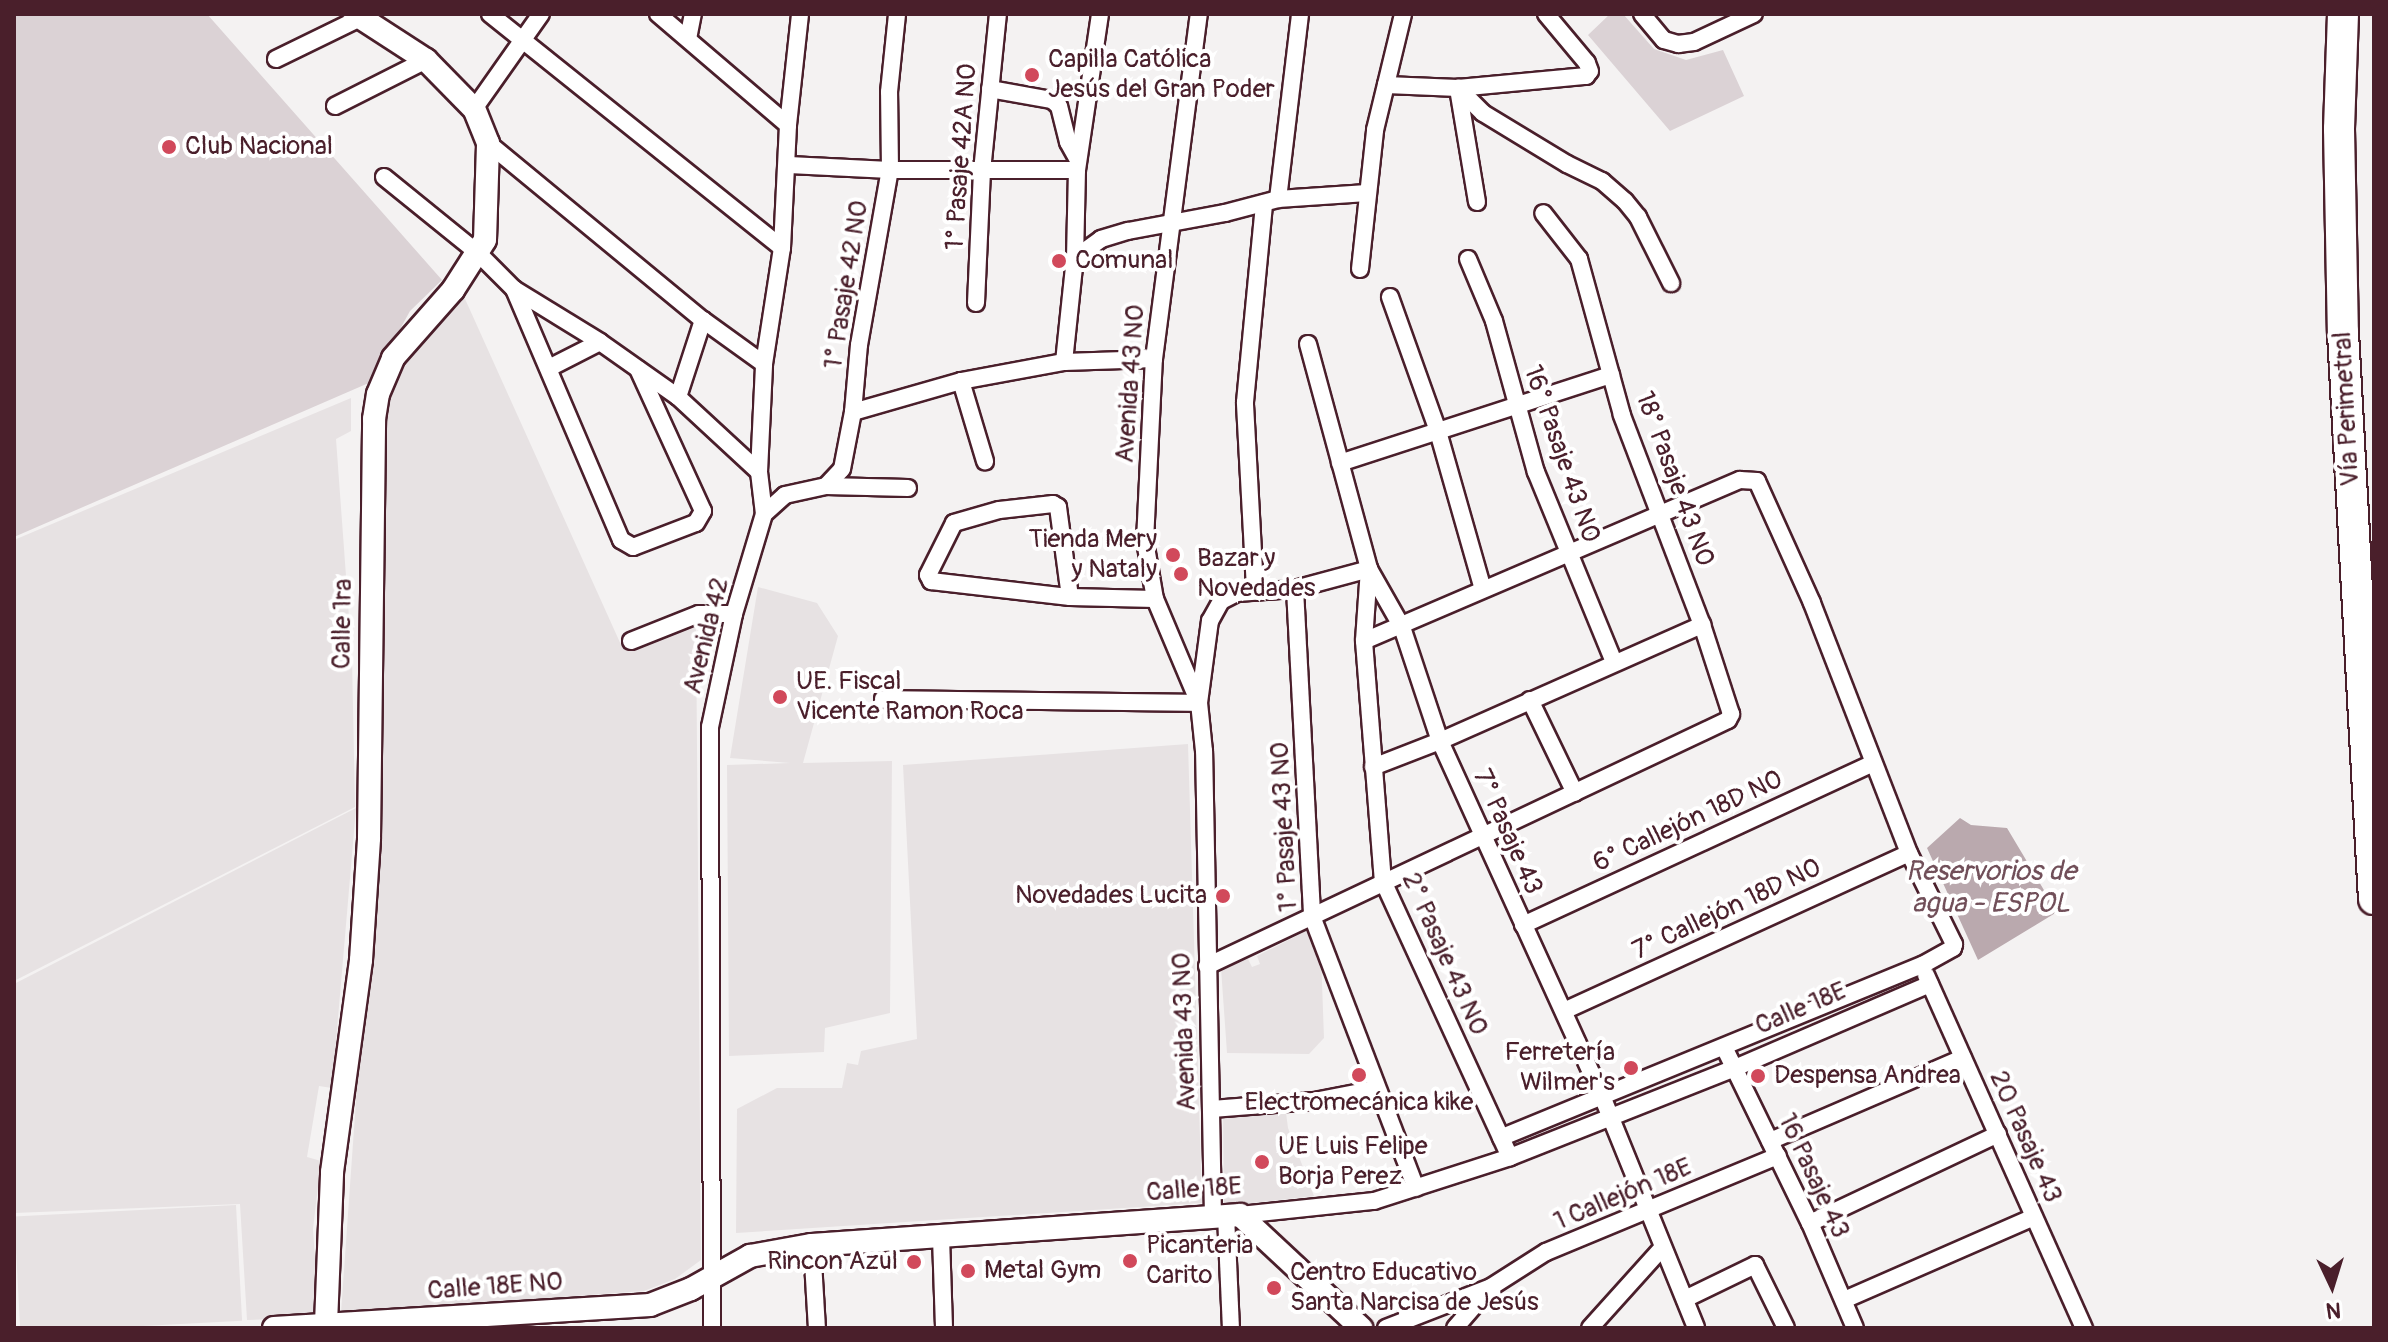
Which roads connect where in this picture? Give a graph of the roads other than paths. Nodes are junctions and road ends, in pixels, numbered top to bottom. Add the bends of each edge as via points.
1 (490, 14) edge
2 (541, 14) edge
3 (658, 14) edge
4 (693, 14) edge
5 (800, 14) edge
6 (897, 14) edge
7 (998, 14) edge
8 (1100, 14) edge
9 (1199, 14) edge
10 (1300, 14) edge
11 (1403, 14) edge
12 (1546, 14) edge
13 (1642, 14) edge
14 (1754, 14) edge
15 (2343, 14) edge
16 (358, 16) edge
17 (688, 39) junction
18 (522, 40) junction
19 (276, 59) dead end
20 (426, 60) junction
21 (1386, 85) junction
22 (1458, 88) junction
23 (990, 89) junction
24 (335, 106) dead end
25 (474, 109) junction
26 (788, 125) junction
27 (488, 143) junction
28 (789, 165) junction
29 (1078, 165) junction
30 (890, 170) junction
31 (982, 171) junction
32 (384, 177) dead end
33 (1367, 193) junction
34 (1271, 201) junction
35 (1477, 202) dead end
36 (1543, 213) dead end
37 (1172, 223) junction
38 (782, 248) junction
39 (478, 253) junction
40 (1075, 258) junction
41 (1468, 259) dead end
42 (1360, 269) dead end
43 (1671, 283) dead end
44 (514, 289) junction
45 (1390, 297) dead end
46 (976, 303) dead end
47 (703, 320) junction
48 (600, 342) junction
49 (1308, 344) dead end
50 (1154, 359) junction
51 (1064, 362) junction
52 (764, 364) junction
53 (549, 368) junction
54 (638, 369) junction
55 (1611, 375) junction
56 (961, 381) junction
57 (678, 397) junction
58 (1516, 406) junction
59 (853, 412) junction
60 (1437, 428) junction
61 (985, 461) dead end
62 (1340, 463) junction
63 (759, 472) junction
64 (826, 486) junction
65 (908, 488) dead end
66 (1660, 513) junction
67 (764, 514) junction
68 (1567, 552) junction
69 (1369, 569) junction
70 (1255, 589) junction
71 (1295, 589) junction
72 (1483, 589) junction
73 (1070, 597) junction
74 (1155, 599) junction
75 (734, 614) junction
76 (1702, 625) junction
77 (1402, 627) junction
78 (631, 641) dead end
79 (1364, 641) junction
80 (1614, 662) junction
81 (883, 699) dead end
82 (1530, 700) junction
83 (1199, 703) junction
84 (1440, 741) junction
85 (1873, 763) junction
86 (1373, 767) junction
87 (1575, 793) junction
88 (1481, 837) junction
89 (1909, 853) junction
90 (1383, 881) junction
91 (2374, 899) edge
92 (1312, 916) junction
93 (1523, 925) junction
94 (1922, 965) junction
95 (1207, 966) junction
96 (1930, 984) junction
97 (1564, 1011) junction
98 (1724, 1047) junction
99 (1963, 1058) junction
100 (1735, 1068) junction
101 (1376, 1089) junction
102 (1602, 1096) junction
103 (1212, 1109) junction
104 (1611, 1118) junction
105 (1998, 1134) junction
106 (1501, 1138) junction
107 (1774, 1149) junction
108 (1510, 1157) junction
109 (1416, 1188) junction
110 (1648, 1210) junction
111 (1226, 1215) junction
112 (2034, 1217) junction
113 (1810, 1223) junction
114 (941, 1237) junction
115 (812, 1245) junction
116 (1662, 1248) junction
117 (712, 1275) junction
118 (1491, 1287) junction
119 (1685, 1299) junction
120 (1844, 1300) junction
121 (433, 1324) edge
122 (326, 1326) edge
123 (274, 1328) edge
124 (712, 1328) edge
125 (817, 1328) edge
126 (944, 1328) edge
127 (1231, 1328) edge
128 (1361, 1328) edge
129 (1386, 1328) edge
130 (1455, 1328) edge
131 (1590, 1328) edge
132 (1696, 1328) edge
133 (1786, 1328) edge
134 (1855, 1328) edge
135 (2084, 1328) edge

1 - 18 street
2 - 18 street
3 - 17 street
4 - 17 street
5 - 26 street, Avenida 42
6 - 30 street, 1° Pasaje 42 NO via 889,92
7 - 23 street, 1° Pasaje 42A NO
8 - 29 street
9 - 37 street, Avenida 43 NO
10 - 34 street
11 - 21 street
12 - 22 street via 1587,63 1586,76
13 - 14 street via 1664,40 1678,44 1694,42
15 - 91 highway, Vía Perimetral via 2342,317
16 - 19 street
16 - 20 street, Calle 1ra
17 - 26 street
18 - 25 street
18 - 38 street
20 - 24 street
20 - 25 street, Calle 1ra
21 - 22 street
21 - 33 street
22 - 35 street
22 - 43 street via 1483,113 1602,181 1625,201
23 - 29 street via 1052,100 1059,106
23 - 31 street, 1° Pasaje 42A NO
25 - 27 street, Calle 1ra
26 - 28 street, Avenida 42
27 - 39 street, Calle 1ra via 485,240
27 - 47 street
28 - 30 street
28 - 38 street, Avenida 42
29 - 31 street
29 - 40 street
30 - 31 street
30 - 59 street, 1° Pasaje 42 NO via 859,345
31 - 46 street, 1° Pasaje 42A NO
32 - 39 street
33 - 34 street
33 - 42 street
34 - 37 street
34 - 70 street via 1245,402
36 - 55 street, 18° Pasaje 43 NO via 1579,259
37 - 40 street via 1101,239
37 - 50 street, Avenida 43 NO
38 - 52 street, Avenida 42
39 - 44 street
39 - 122 street, Calle 1ra via 393,358 374,419 369,838 361,960 332,1172
40 - 51 street
41 - 58 street, 16° Pasaje 43 NO via 1494,321
44 - 48 street
44 - 53 street
45 - 60 street
47 - 52 street
47 - 57 street
48 - 53 street
48 - 54 street
49 - 62 street, 7° Pasaje 43
50 - 51 street
50 - 74 street, Avenida 43 NO via 1145,541
51 - 56 street
52 - 63 street, Avenida 42
53 - 54 street via 621,540 633,547 696,523 703,511
54 - 57 street
55 - 58 street
55 - 66 street, 18° Pasaje 43 NO
56 - 59 street
56 - 61 street
57 - 63 street
58 - 60 street
58 - 68 street, 16° Pasaje 43 NO
59 - 64 street, 1° Pasaje 42 NO via 842,469
60 - 62 street
60 - 72 street
62 - 69 street, 7° Pasaje 43
63 - 67 street, Avenida 42
64 - 65 street
64 - 67 street via 785,495
66 - 68 street
66 - 76 street, 18° Pasaje 43 NO
66 - 85 street via 1740,480 1757,481 1812,603
67 - 75 street, Avenida 42
68 - 72 street
68 - 80 street, 16° Pasaje 43 NO
69 - 71 street, Avenida 43 NO
69 - 77 street, 7° Pasaje 43
69 - 79 street, 2° Pasaje 43 NO
70 - 71 street, Avenida 43 NO
70 - 83 street, Avenida 43 NO via 1221,601 1210,621
71 - 92 street, 1° Pasaje 43 NO
72 - 77 street
73 - 73 street via 1058,507 1053,504 999,510 953,524 928,575 931,581
73 - 74 street
74 - 83 street, Avenida 43 NO
75 - 78 street via 699,614
75 - 117 street, Avenida 42 via 710,727
76 - 80 street
76 - 87 street, 18° Pasaje 43 NO via 1731,714 1728,720
77 - 79 street
77 - 84 street, 7° Pasaje 43
79 - 86 street, 2° Pasaje 43 NO
80 - 82 street
81 - 83 street
82 - 84 street
82 - 87 street
83 - 95 street, Avenida 43 NO
84 - 86 street
84 - 88 street, 7° Pasaje 43
85 - 89 street
85 - 93 street, 6° Callejón 18D NO
86 - 90 street, 2° Pasaje 43 NO
87 - 88 street
88 - 90 street
88 - 93 street, 7° Pasaje 43
89 - 94 street, Calle 18E via 1954,944
89 - 97 street, 7° Callejón 18D NO
90 - 92 street
90 - 106 street, 2° Pasaje 43 NO
92 - 95 street
92 - 101 street, 1° Pasaje 43 NO
93 - 97 street, 7° Pasaje 43
94 - 96 street, 20 Pasaje 43
94 - 98 street, Calle 18E
95 - 103 street, Avenida 43 NO
96 - 99 street, 20 Pasaje 43
96 - 100 street, Calle 18E
97 - 102 street, 7° Pasaje 43
98 - 100 street, 16 Pasaje 43
98 - 102 street, Calle 18E
99 - 105 street, 20 Pasaje 43
99 - 107 street, 1 Callejón 18E
100 - 104 street, Calle 18E
100 - 107 street, 16 Pasaje 43
101 - 103 street via 1314,1101
101 - 109 street, 1° Pasaje 43 NO
102 - 104 street, 7° Pasaje 43
102 - 106 street, Calle 18E
103 - 111 street, Avenida 43 NO
104 - 108 street, Calle 18E
104 - 110 street, 7° Pasaje 43
105 - 112 street, 20 Pasaje 43
105 - 113 street
106 - 108 street, 2° Pasaje 43 NO
107 - 110 street, 1 Callejón 18E
107 - 113 street, 16 Pasaje 43
108 - 109 street, Calle 18E
109 - 111 street, Calle 18E via 1374,1201
110 - 116 street, 7° Pasaje 43
110 - 118 street, 1 Callejón 18E via 1546,1252
111 - 114 street, Calle 18E
111 - 127 street, Avenida 43 NO
111 - 128 street
112 - 120 street
112 - 135 street, 20 Pasaje 43
113 - 120 street, 16 Pasaje 43
114 - 115 street, Calle 18E
114 - 126 street
115 - 117 street, Calle 18E via 750,1256
115 - 125 street
116 - 119 street, 7° Pasaje 43
116 - 131 street
117 - 121 street, Calle 18E NO via 650,1305
117 - 124 street, Avenida 42
118 - 129 street, 1 Callejón 18E
118 - 130 street, 1 Callejón 18E
119 - 132 street, 7° Pasaje 43
119 - 133 street via 1755,1265
120 - 134 street, 16 Pasaje 43
121 - 122 street, Calle 18E NO
122 - 123 street, Calle 18E NO

